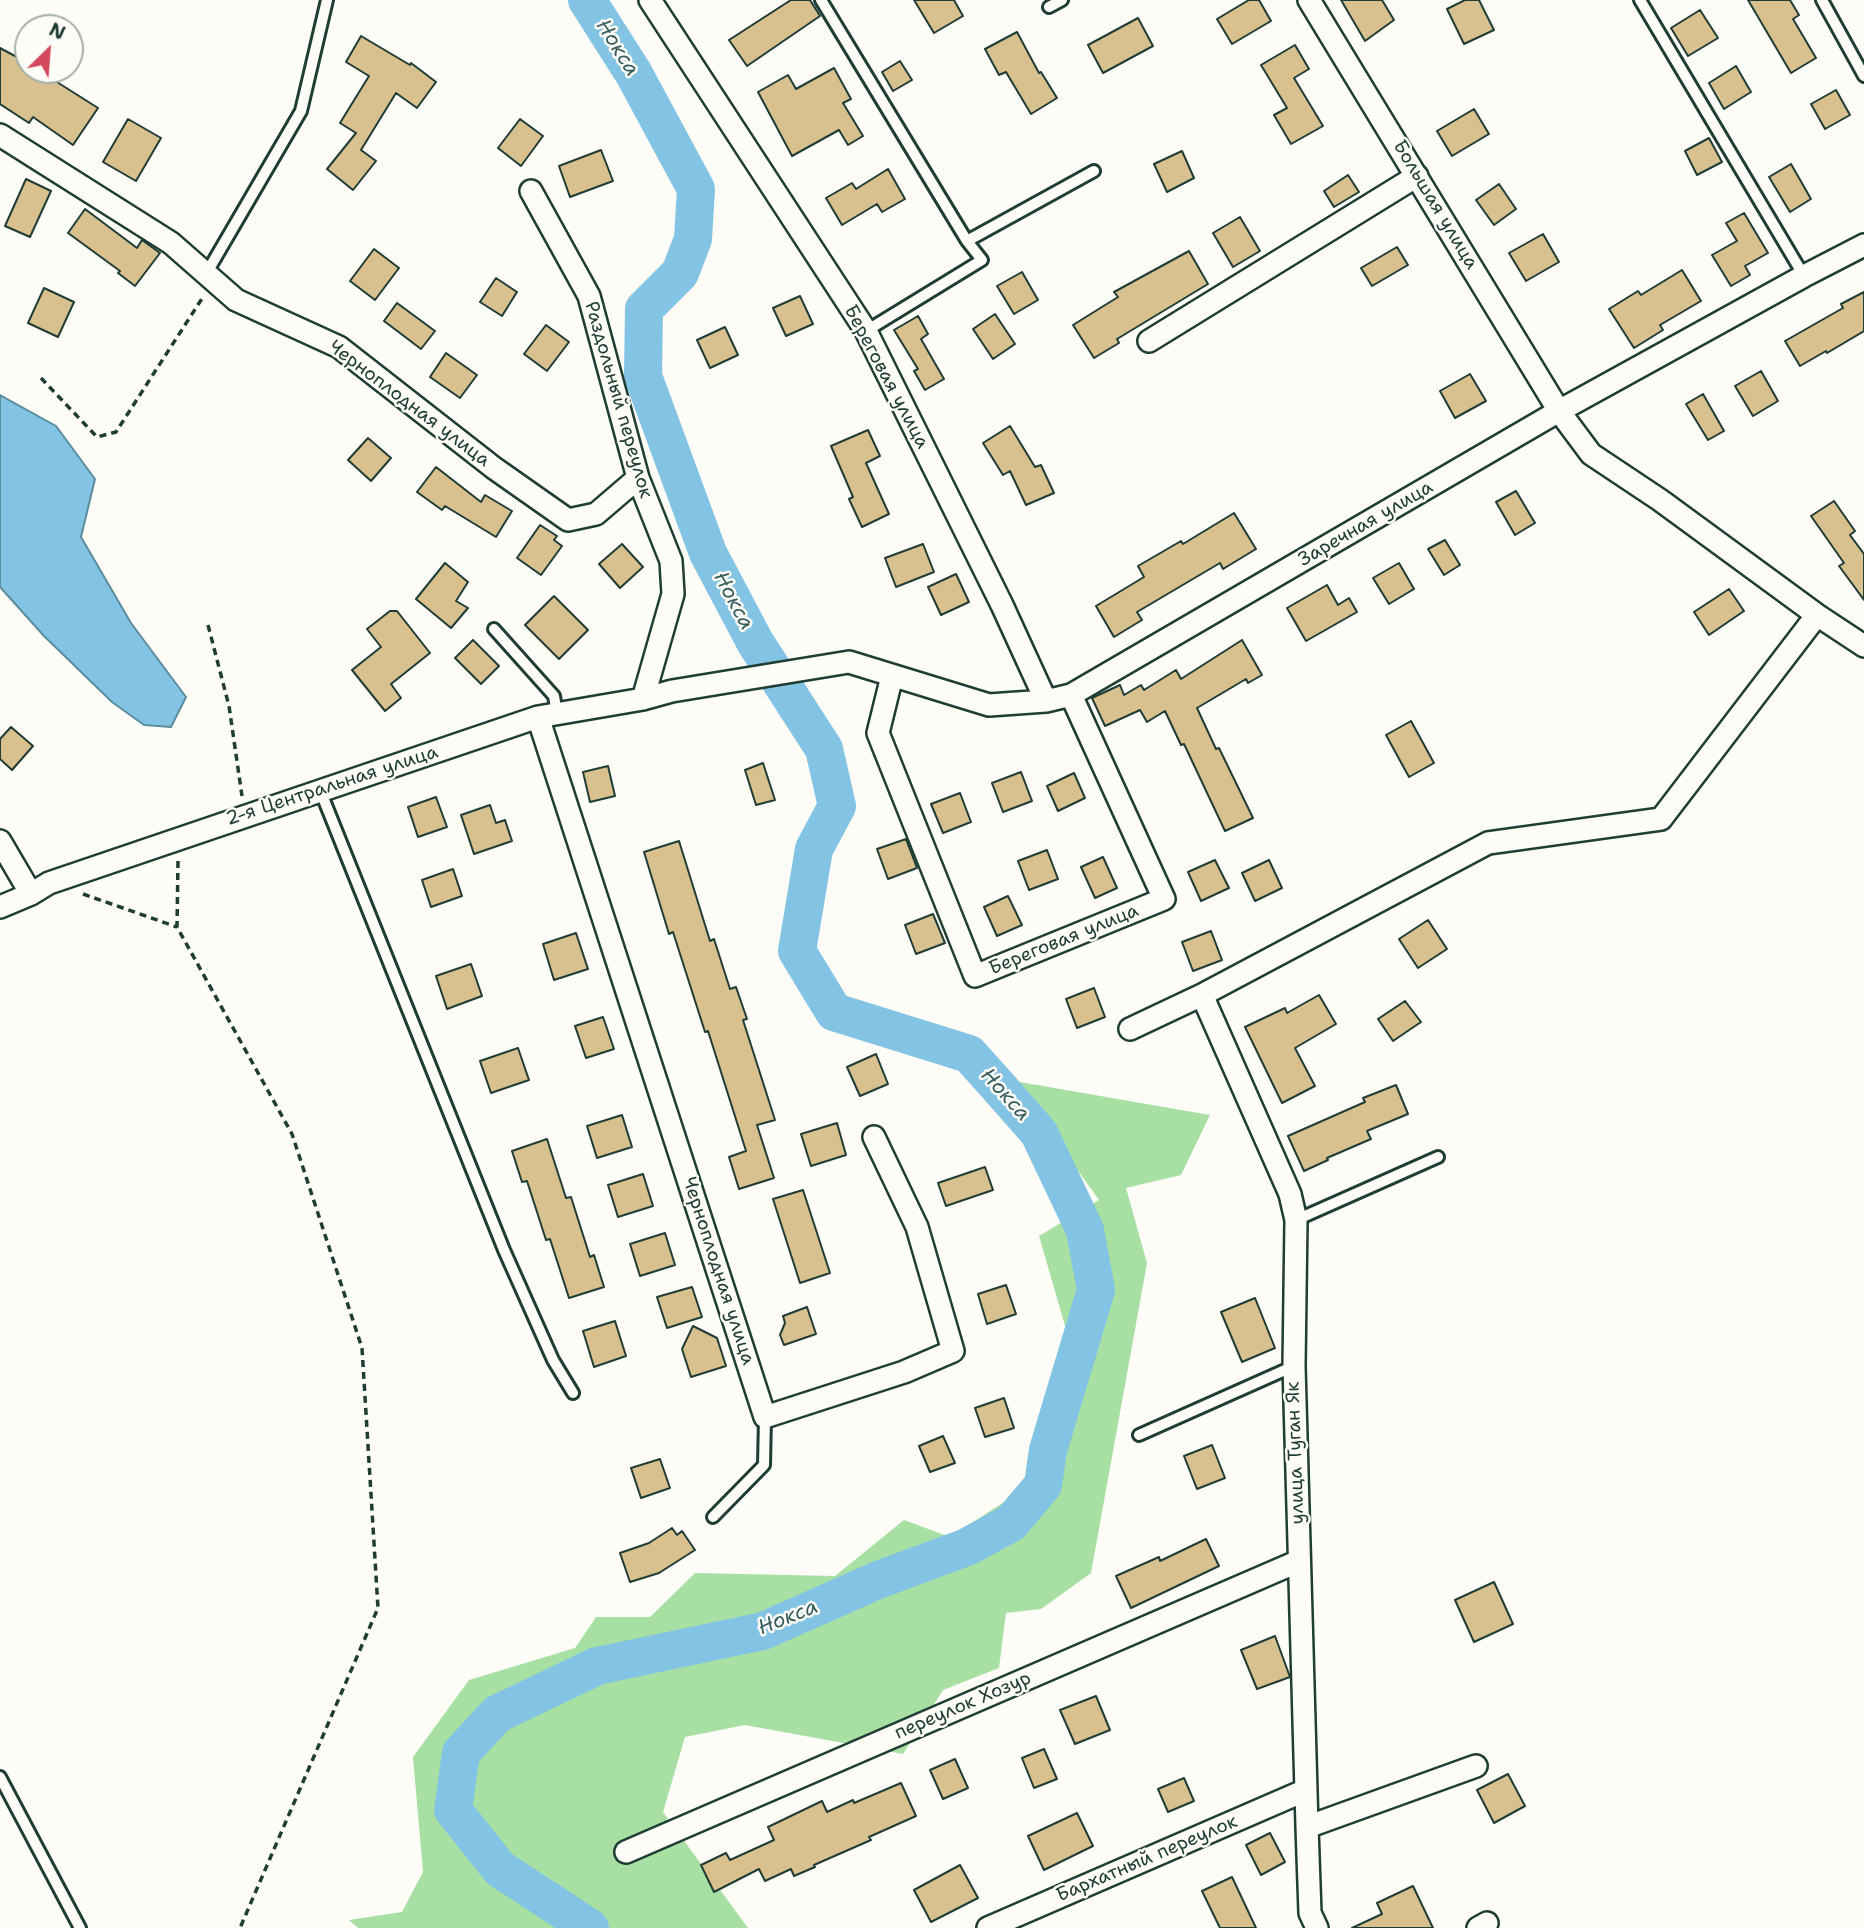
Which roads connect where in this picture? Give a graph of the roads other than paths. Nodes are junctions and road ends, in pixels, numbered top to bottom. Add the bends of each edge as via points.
1 (327, 0) edge
2 (650, 0) edge
3 (821, 0) edge
4 (1062, 0) edge
5 (1309, 0) edge
6 (1640, 0) edge
7 (1822, 0) edge
8 (1049, 7) dead end
9 (1864, 76) edge
10 (0, 135) edge
11 (1094, 171) dead end
12 (1417, 176) junction
13 (531, 191) dead end
14 (967, 241) junction
15 (1864, 245) edge
16 (1804, 276) junction
17 (210, 277) junction
18 (866, 331) junction
19 (1149, 341) dead end
20 (1559, 411) junction
21 (638, 478) junction
22 (1816, 615) junction
23 (494, 629) dead end
24 (1864, 646) edge
25 (849, 662) joint
26 (892, 676) junction
27 (1071, 695) junction
28 (643, 699) junction
29 (1046, 701) junction
30 (548, 716) junction
31 (320, 790) junction
32 (0, 841) edge
33 (40, 888) junction
34 (0, 907) edge
35 (1202, 995) junction
36 (1130, 1029) dead end
37 (874, 1137) dead end
38 (1437, 1157) dead end
39 (1296, 1220) junction
40 (1294, 1366) junction
41 (573, 1393) dead end
42 (765, 1417) junction
43 (1139, 1435) dead end
44 (713, 1517) dead end
45 (1299, 1561) junction
46 (1476, 1766) dead end
47 (0, 1777) edge
48 (1306, 1790) junction
49 (1307, 1827) junction
50 (626, 1852) dead end
51 (80, 1928) edge
52 (988, 1928) edge
53 (1317, 1928) edge

1 - 17 lane via 301,111
2 - 18 street, Береговая улица
3 - 14 lane
4 - 8 lane
5 - 12 street, Большая улица
6 - 16 lane
7 - 9 lane
10 - 17 street, Черноплодная улица via 171,243
11 - 14 lane
12 - 19 street
12 - 20 street, Большая улица
13 - 21 street, Раздольный переулок via 589,296
14 - 18 lane via 982,260
15 - 16 street, Заречная улица
16 - 20 street, Заречная улица
17 - 21 street, Черноплодная улица via 236,300 339,346 568,520 596,514
18 - 29 street, Береговая улица
20 - 22 street, Большая улица via 1591,454
20 - 27 street, Заречная улица
21 - 28 street, Раздольный переулок via 671,561 673,594
22 - 24 street, Большая улица
22 - 35 street via 1661,819 1488,843
23 - 30 lane via 554,696
25 - 26 street, Заречная улица
25 - 28 street, 2-я Центральная улица
26 - 27 street, Береговая улица via 878,733 975,975 1164,900
26 - 29 street, Заречная улица via 989,705
27 - 29 street, Заречная улица
28 - 30 street, 2-я Центральная улица
30 - 31 street, 2-я Центральная улица
30 - 42 street, Черноплодная улица
31 - 33 street, 2-я Центральная улица
31 - 41 lane via 505,1250 553,1360
32 - 33 street
33 - 34 street, 2-я Центральная улица
35 - 36 street
35 - 39 street, улица Туган Як via 1290,1194
37 - 42 street via 917,1227 953,1351 904,1372
38 - 39 lane
39 - 40 street, улица Туган Як
40 - 43 lane
40 - 45 street, улица Туган Як
42 - 44 lane via 764,1465
45 - 48 street, улица Туган Як
45 - 50 street, переулок Хозур
46 - 49 street
47 - 51 lane
48 - 49 street, улица Туган Як
48 - 52 street, Бархатный переулок
49 - 53 street, улица Туган Як via 1310,1913

